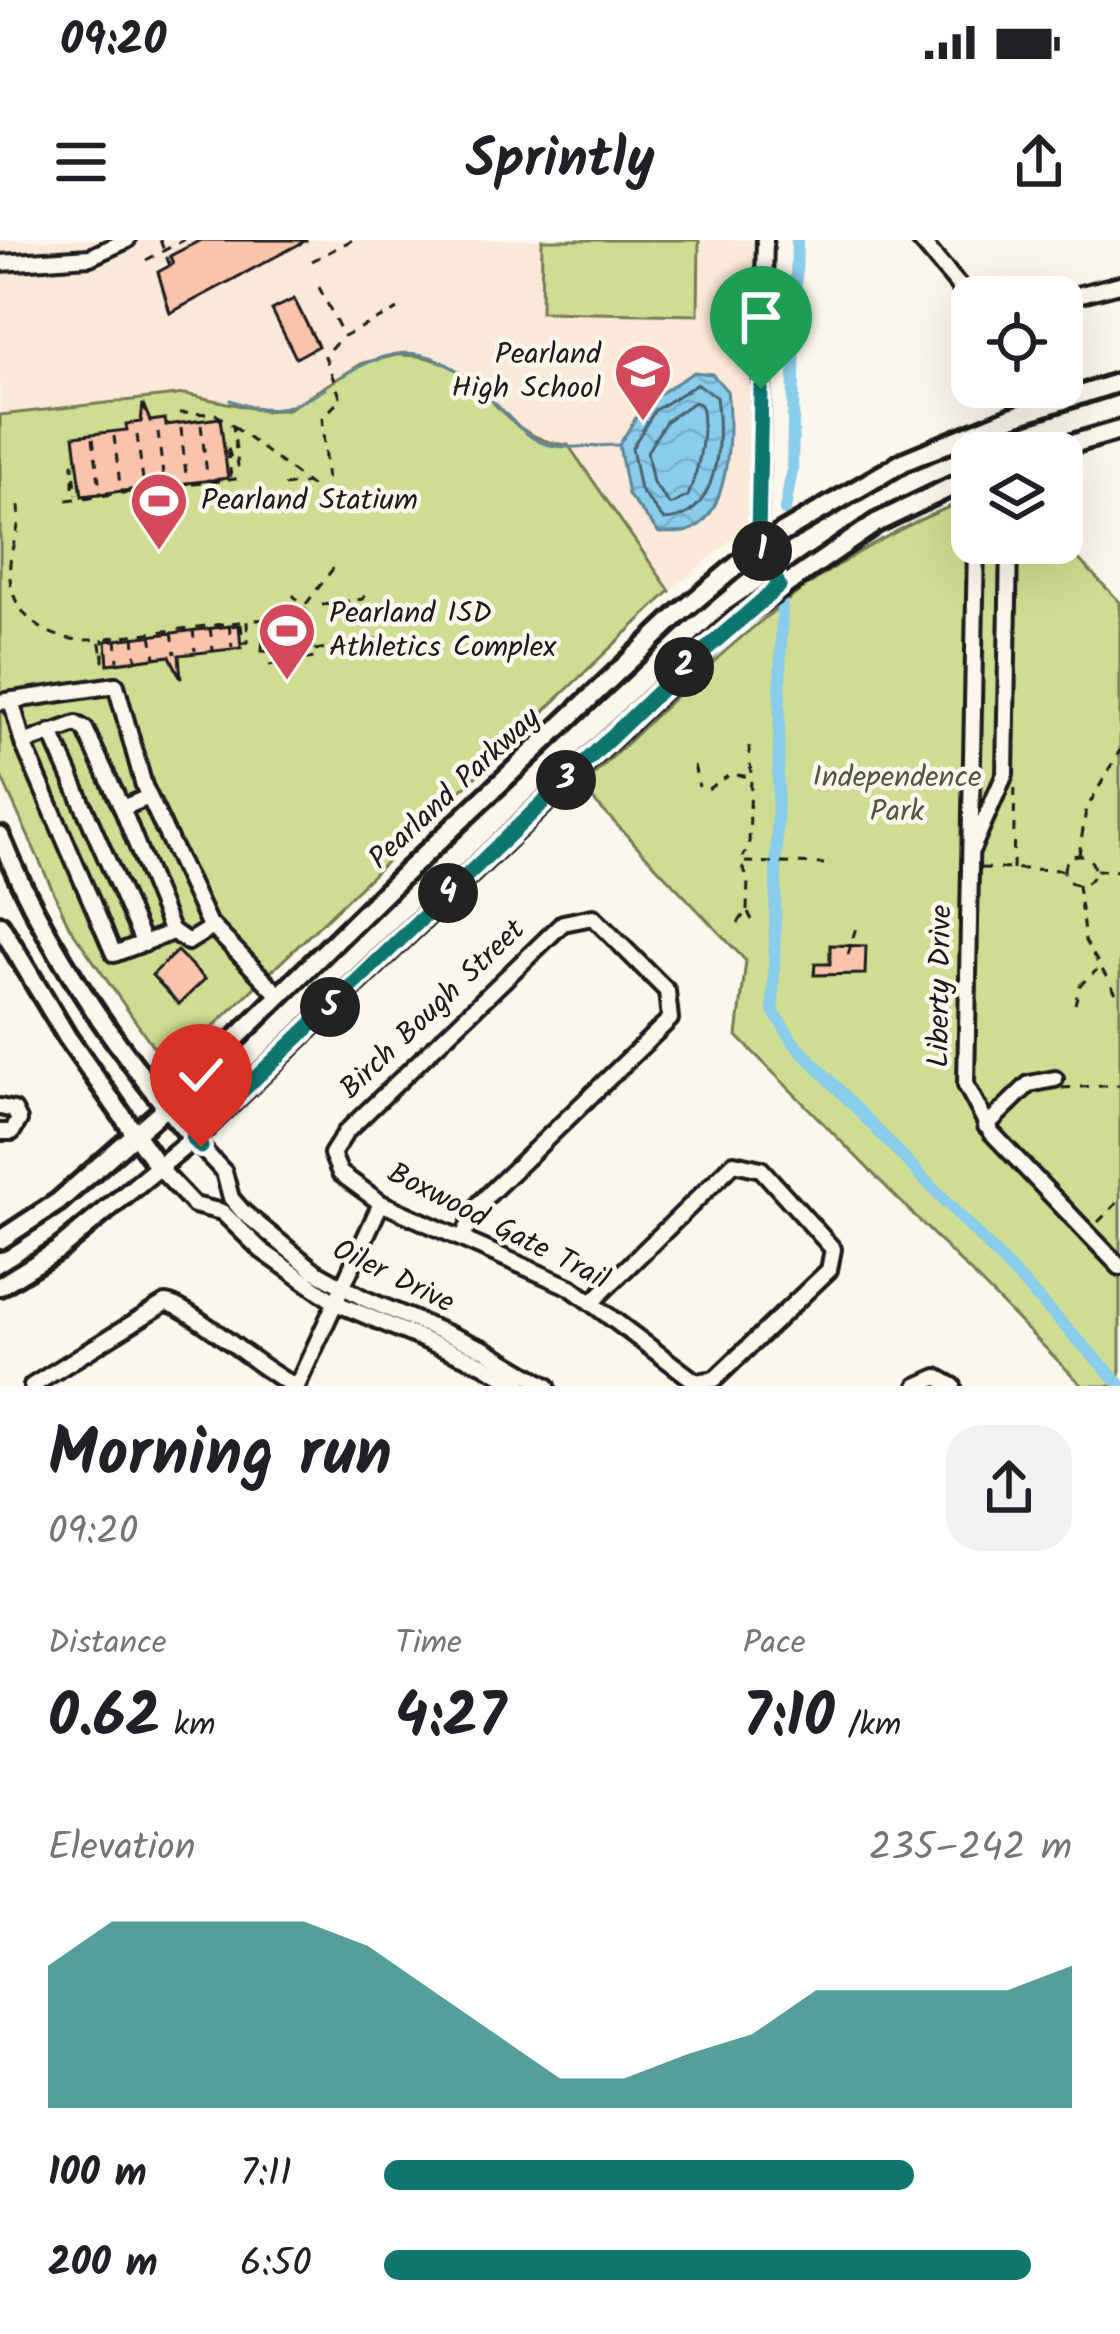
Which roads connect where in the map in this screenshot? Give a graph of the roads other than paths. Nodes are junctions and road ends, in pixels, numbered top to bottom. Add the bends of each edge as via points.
1 (127, 240) edge
2 (765, 240) edge
3 (920, 240) edge
4 (0, 263) edge
5 (951, 276) edge
6 (1120, 284) edge
7 (1083, 294) edge
8 (1120, 382) edge
9 (1120, 430) edge
10 (979, 432) edge
11 (1083, 441) edge
12 (951, 442) edge
13 (951, 487) edge
14 (760, 546) junction
15 (975, 564) edge
16 (1008, 564) edge
17 (779, 586) junction
18 (973, 646) junction
19 (1005, 646) junction
20 (5, 701) edge
21 (51, 732) junction
22 (23, 743) junction
23 (149, 797) junction
24 (122, 808) junction
25 (0, 836) edge
26 (971, 851) junction
27 (0, 925) edge
28 (212, 927) junction
29 (172, 932) junction
30 (144, 944) junction
31 (279, 995) junction
32 (1055, 1084) road end
33 (0, 1107) edge
34 (166, 1107) junction
35 (986, 1126) junction
36 (0, 1132) edge
37 (134, 1132) junction
38 (193, 1138) junction
39 (332, 1154) joint
40 (159, 1168) junction
41 (381, 1203) junction
42 (463, 1236) junction
43 (0, 1240) edge
44 (1120, 1268) edge
45 (0, 1286) edge
46 (339, 1295) junction
47 (593, 1300) junction
48 (58, 1372) junction
49 (32, 1386) edge
50 (68, 1386) edge
51 (296, 1386) edge
52 (520, 1386) edge
53 (547, 1386) edge
54 (917, 1386) edge
55 (953, 1386) edge

1 - 4 street via 90,257
2 - 14 street
3 - 5 street
6 - 7 street
8 - 10 main road, Pearland Parkway
9 - 11 main road
12 - 14 main road, Pearland Parkway via 905,460
13 - 17 main road via 876,523
14 - 17 street
14 - 31 main road, Pearland Parkway
15 - 18 street, Liberty Drive
16 - 19 street
17 - 38 main road
18 - 19 street
18 - 26 street, Liberty Drive
19 - 26 street via 1005,774
20 - 22 street
20 - 23 street via 116,686
21 - 22 street
21 - 24 street via 86,729
21 - 30 street
22 - 30 street via 111,949
23 - 24 street
23 - 28 street
24 - 29 street
25 - 34 main road, Oiler Drive via 98,1018
26 - 35 street, Liberty Drive via 966,1085
27 - 37 main road, Oiler Drive
28 - 29 street via 188,942
28 - 31 street
29 - 30 street
31 - 34 main road, Pearland Parkway
32 - 35 street via 1029,1084
33 - 36 street via 19,1120 12,1132
34 - 37 main road, Pearland Parkway
34 - 38 main road, Oiler Drive
35 - 44 street, Liberty Drive
37 - 40 main road, Oiler Drive
37 - 43 main road, Pearland Parkway via 58,1202
38 - 40 main road
38 - 46 street, Oiler Drive via 252,1221
39 - 41 street, Boxwood Gate Trail via 340,1173
39 - 42 street, Birch Bough Street via 571,917 602,923 672,1000 663,1027 481,1202
40 - 45 main road
40 - 46 street, Oiler Drive via 194,1205 222,1211 261,1250
41 - 42 street, Boxwood Gate Trail
41 - 46 street
42 - 47 street, Boxwood Gate Trail
46 - 51 street
46 - 52 street, Oiler Drive
46 - 53 street, Oiler Drive via 486,1350
47 - 47 street, Boxwood Gate Trail via 726,1168 744,1162 761,1169 820,1230 833,1260 706,1383 686,1377
48 - 49 street
48 - 50 street
48 - 51 street via 154,1307 175,1303
54 - 55 street via 937,1377

